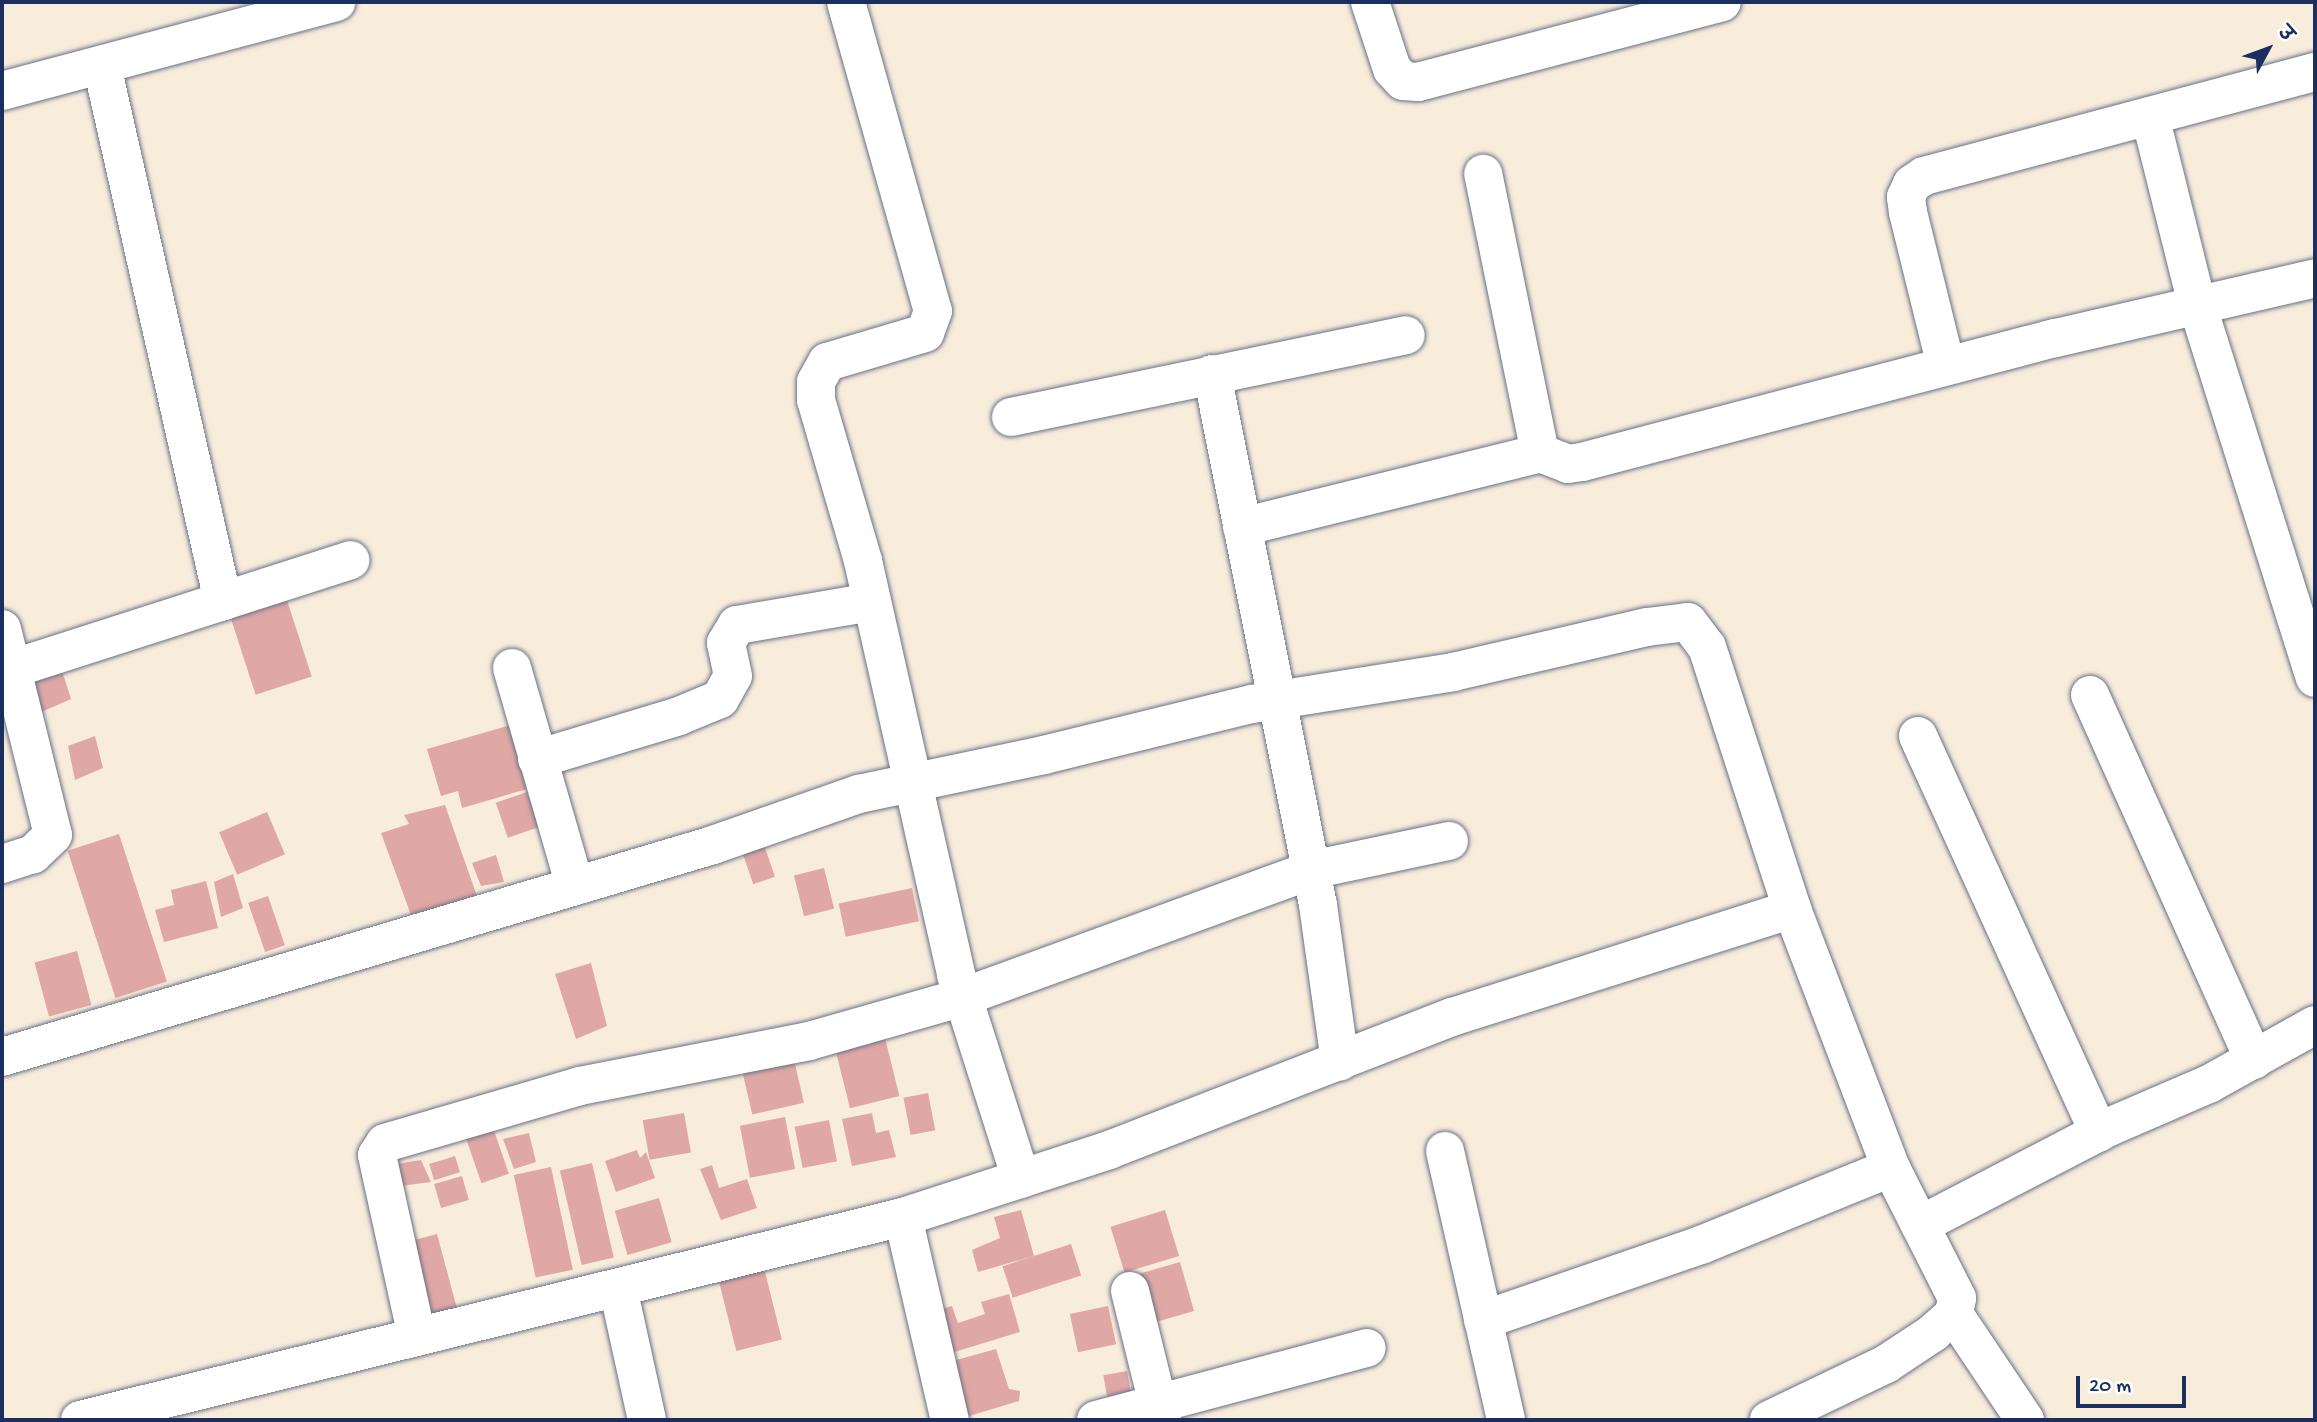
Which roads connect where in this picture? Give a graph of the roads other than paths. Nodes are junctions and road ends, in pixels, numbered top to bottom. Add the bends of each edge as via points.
1 (336, 2) edge
2 (846, 2) edge
3 (1370, 2) edge
4 (1722, 2) edge
5 (102, 66) junction
6 (2315, 72) edge
7 (2, 91) edge
8 (2150, 116) junction
9 (1483, 174) dead end
10 (2315, 278) edge
11 (2197, 304) junction
12 (1406, 335) dead end
13 (1946, 366) junction
14 (1212, 374) junction
15 (1011, 417) dead end
16 (1540, 453) junction
17 (1242, 527) junction
18 (350, 560) dead end
19 (223, 601) junction
20 (872, 602) junction
21 (2, 629) edge
22 (512, 668) dead end
23 (7, 671) edge
24 (2315, 677) edge
25 (2090, 695) dead end
26 (1279, 699) junction
27 (1918, 736) dead end
28 (537, 759) junction
29 (911, 783) junction
30 (1449, 841) dead end
31 (2, 864) edge
32 (1311, 870) junction
33 (575, 886) junction
34 (1792, 909) junction
35 (963, 997) junction
36 (2315, 1025) edge
37 (2, 1057) edge
38 (2254, 1060) junction
39 (1340, 1061) junction
40 (2099, 1133) junction
41 (1445, 1151) dead end
42 (1891, 1168) junction
43 (1021, 1179) junction
44 (903, 1217) junction
45 (1920, 1225) junction
46 (618, 1288) junction
47 (1130, 1291) dead end
48 (1954, 1314) junction
49 (1483, 1320) junction
50 (417, 1337) junction
51 (1367, 1348) dead end
52 (1160, 1413) edge
53 (80, 1420) edge
54 (647, 1420) edge
55 (950, 1420) edge
56 (1096, 1420) edge
57 (1506, 1420) edge
58 (1769, 1420) edge
59 (2025, 1420) edge

1 - 5 street
2 - 20 street via 933,311 925,333 840,355 827,362 816,382 816,400
3 - 4 street via 1392,69 1403,81 1418,82
5 - 7 street
5 - 19 street
6 - 8 street
8 - 11 street
8 - 13 street via 1924,176 1912,184 1906,197 1908,212
9 - 16 street
10 - 11 street
11 - 13 street
11 - 24 street
12 - 14 street
13 - 16 street via 1581,462 1568,464
14 - 15 street
14 - 17 street
16 - 17 street
17 - 26 street
18 - 19 street
19 - 23 street
20 - 28 street via 737,625 726,643 733,676 720,699
20 - 29 street
21 - 23 street
22 - 28 street
23 - 31 street via 53,835 33,854
25 - 38 street
26 - 29 street
26 - 32 street
26 - 34 street via 1452,672 1647,627 1688,622 1707,648
27 - 40 street
28 - 33 street
29 - 33 street via 859,794
29 - 35 street
30 - 32 street
32 - 35 street
32 - 39 street
33 - 37 street
34 - 39 street via 1452,1017
34 - 42 street
35 - 43 street
35 - 50 street via 809,1041 580,1086 384,1143 377,1155
36 - 38 street
38 - 40 street
39 - 43 street
40 - 45 street
41 - 49 street
42 - 45 street
42 - 49 street via 1701,1245
43 - 44 street
44 - 46 street
44 - 55 street
45 - 48 street via 1957,1298
46 - 50 street
46 - 54 street
47 - 52 street
48 - 58 street via 1886,1363
48 - 59 street
49 - 57 street
50 - 53 street
51 - 52 street
52 - 56 street

